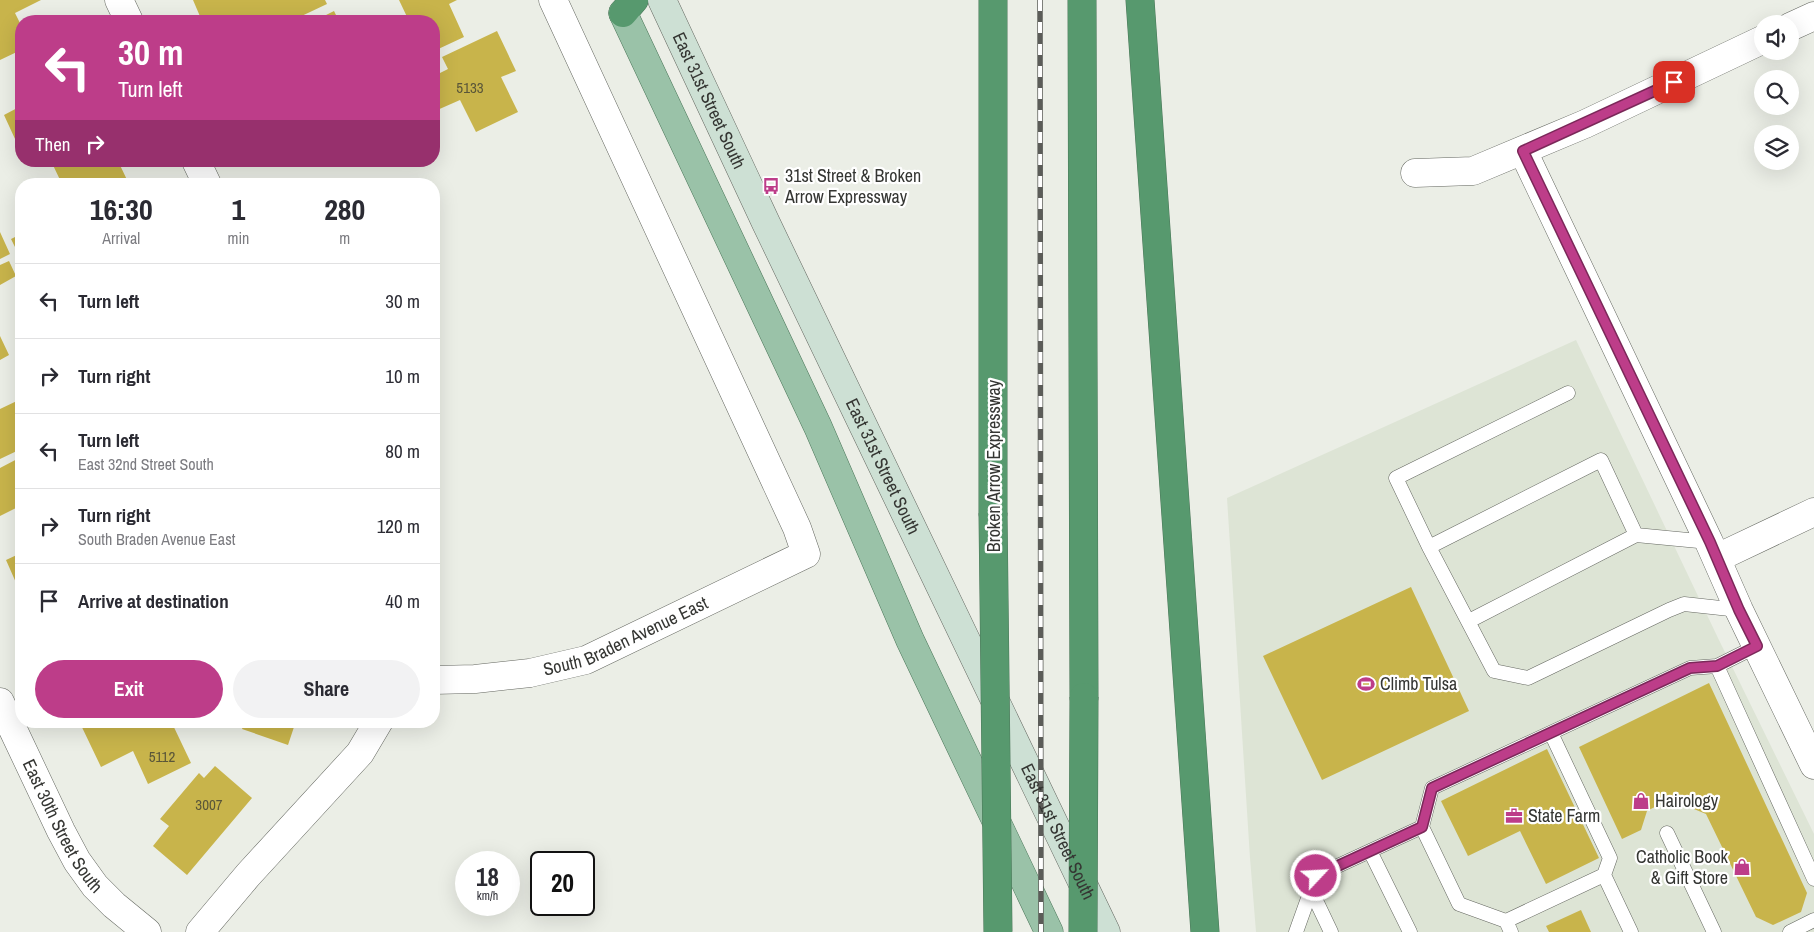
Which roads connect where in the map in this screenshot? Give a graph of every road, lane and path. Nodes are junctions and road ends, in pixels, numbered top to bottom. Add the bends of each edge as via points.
1 (119, 0) edge
2 (553, 0) edge
3 (662, 0) edge
4 (993, 0) edge
5 (1082, 0) edge
6 (1140, 0) edge
7 (625, 4) edge
8 (126, 15) edge
9 (1814, 16) edge
10 (1799, 23) edge
11 (1754, 44) edge
12 (1523, 151) junction
13 (1415, 173) dead end
14 (1568, 393) dead end
15 (1814, 512) edge
16 (1636, 536) junction
17 (1429, 547) junction
18 (1713, 550) junction
19 (1739, 610) junction
20 (1469, 621) junction
21 (1757, 646) junction
22 (1717, 666) junction
23 (440, 680) edge
24 (0, 702) edge
25 (375, 728) edge
26 (1551, 733) junction
27 (1814, 765) edge
28 (1422, 827) junction
29 (1667, 833) dead end
30 (1370, 851) junction
31 (1604, 875) junction
32 (1814, 879) edge
33 (1311, 890) junction
34 (1814, 920) edge
35 (1508, 927) edge
36 (1793, 931) edge
37 (147, 932) edge
38 (200, 932) edge
39 (998, 932) edge
40 (1049, 932) edge
41 (1083, 932) edge
42 (1106, 932) edge
43 (1204, 932) edge
44 (1296, 932) edge
45 (1331, 932) edge
46 (1410, 932) edge
47 (1631, 932) edge
48 (1714, 932) edge

1 - 8 street
2 - 23 street, South Braden Avenue East via 797,528 806,554 586,660 530,673
3 - 42 main road, East 31st Street South
4 - 39 highway, Broken Arrow Expressway, bridge via 993,513
5 - 41 highway, bridge
6 - 43 highway
7 - 40 main road via 822,436 910,640
9 - 10 street
11 - 12 street
12 - 13 street via 1473,171
12 - 18 street
14 - 17 lane via 1396,478
15 - 18 street
16 - 17 lane via 1601,460
16 - 18 lane
16 - 20 lane
17 - 20 lane
18 - 19 street
19 - 20 lane via 1684,604 1528,678 1494,671
19 - 21 street
21 - 22 lane
21 - 27 street
22 - 26 lane via 1690,668
22 - 32 lane
24 - 37 street, East 30th Street South via 77,862 114,906
25 - 38 street via 360,753
26 - 28 lane via 1432,788
26 - 31 lane via 1610,858
28 - 30 lane
28 - 35 lane via 1459,904
29 - 48 lane
30 - 33 lane via 1316,876
30 - 46 lane
31 - 35 lane
31 - 47 lane
33 - 44 lane
33 - 45 lane
34 - 36 lane

